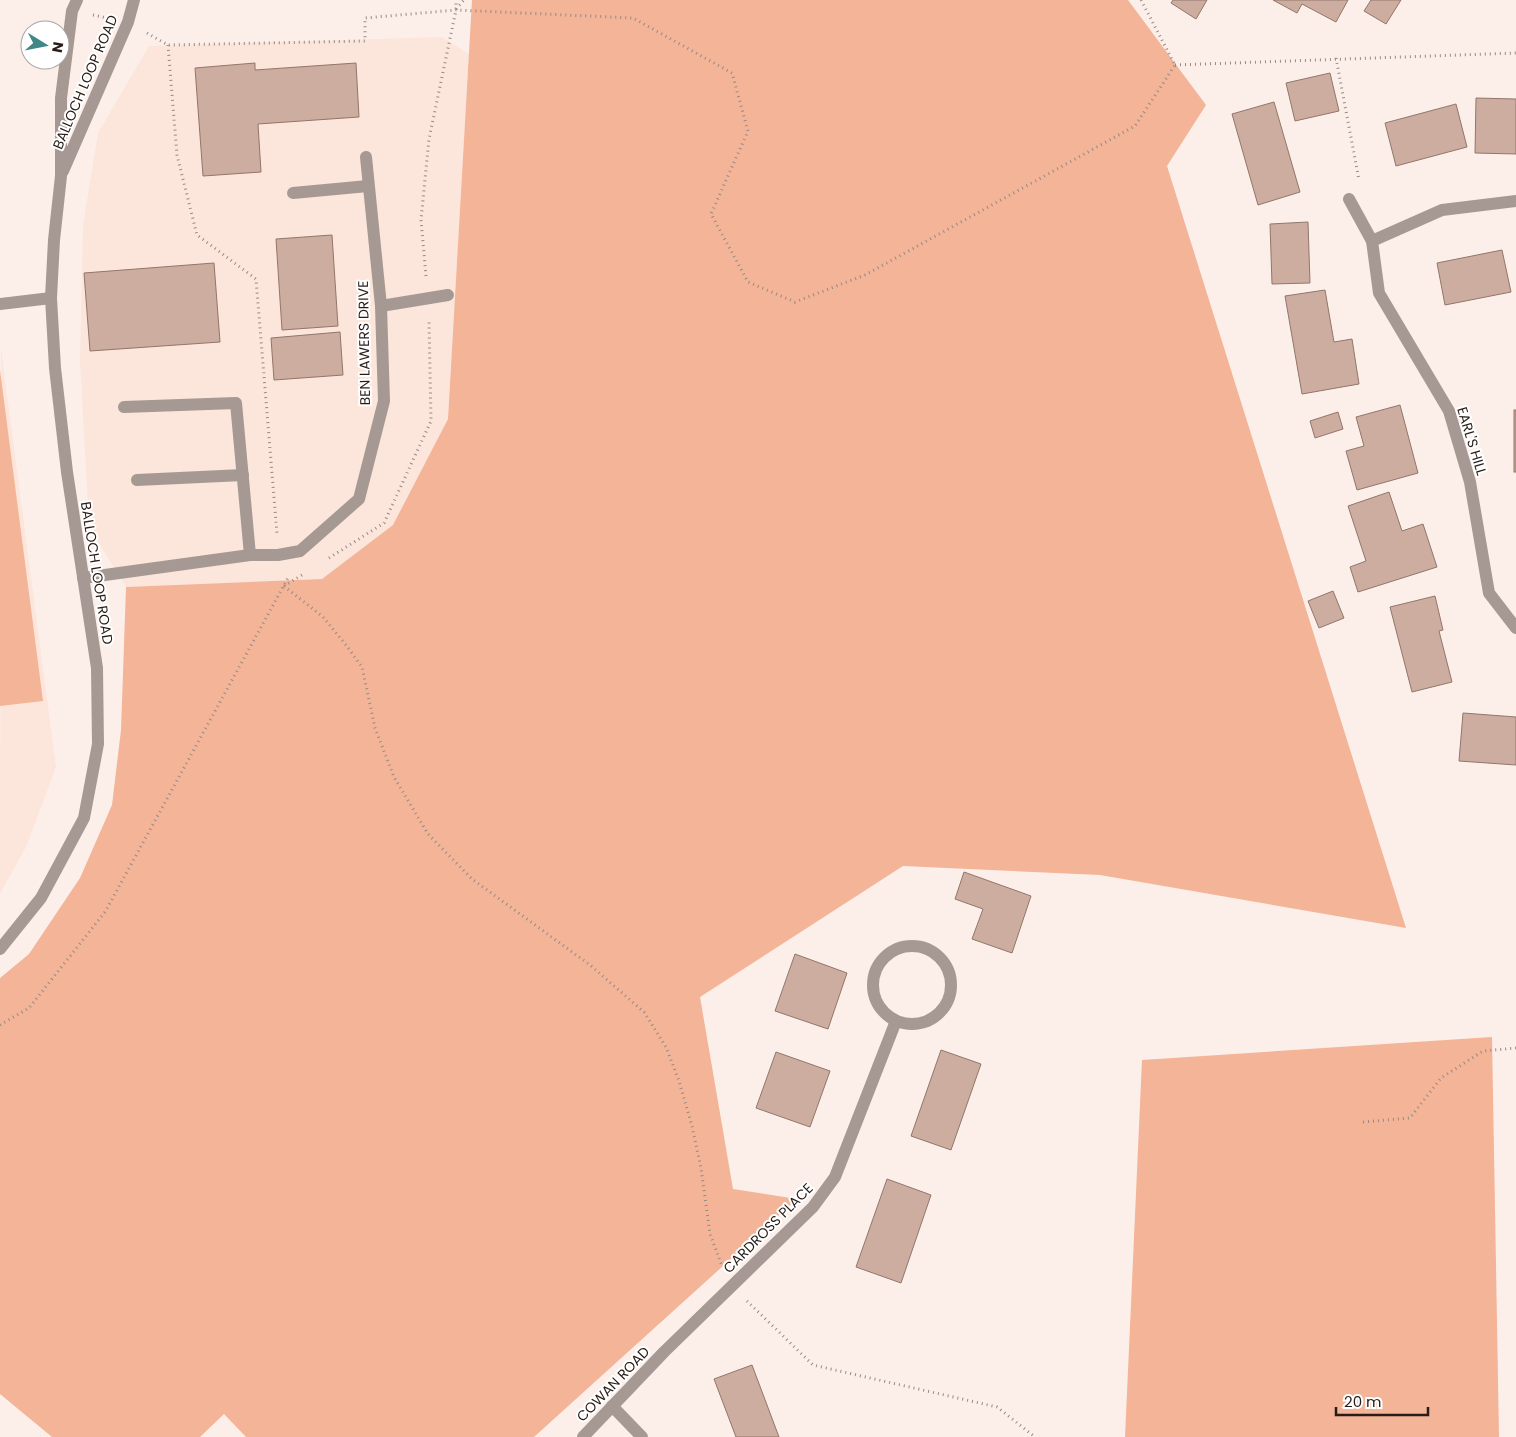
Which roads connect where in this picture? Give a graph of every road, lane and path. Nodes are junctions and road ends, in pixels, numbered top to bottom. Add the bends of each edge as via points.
1 (77, 0) edge
2 (134, 0) edge
3 (456, 0) edge
4 (464, 0) edge
5 (1141, 0) edge
6 (456, 10) junction
7 (1516, 53) edge
8 (1336, 58) junction
9 (1175, 65) junction
10 (366, 157) dead end
11 (61, 176) junction
12 (368, 186) junction
13 (294, 193) dead end
14 (1349, 199) joint
15 (1516, 200) edge
16 (1372, 241) junction
17 (448, 295) dead end
18 (51, 298) junction
19 (428, 299) junction
20 (0, 304) edge
21 (381, 306) junction
22 (124, 407) dead end
23 (243, 475) junction
24 (137, 480) dead end
25 (250, 555) junction
26 (278, 555) junction
27 (83, 578) junction
28 (1516, 628) edge
29 (0, 949) edge
30 (896, 1022) junction
31 (0, 1025) edge
32 (1516, 1048) edge
33 (1363, 1122) dead end
34 (731, 1286) junction
35 (664, 1352) joint
36 (612, 1406) junction
37 (583, 1437) edge
38 (642, 1437) edge
39 (1035, 1437) edge

1 - 11 street, BALLOCH LOOP ROAD via 72,11 61,98
2 - 11 street, BALLOCH LOOP ROAD via 128,22
3 - 6 path
4 - 6 path
5 - 9 path
6 - 9 path via 633,18 732,73 748,131 711,214 748,282 795,302 865,275 1135,126
6 - 19 path via 429,139 421,220
6 - 26 path via 365,18 364,42 168,45 177,155 198,235 256,280
7 - 8 path
8 - 9 path
8 - 14 path via 1359,180
10 - 12 street, BEN LAWERS DRIVE
11 - 18 street, BALLOCH LOOP ROAD
12 - 13 street
12 - 21 street, BEN LAWERS DRIVE
14 - 16 street, EARL'S HILL
15 - 16 street via 1442,210
16 - 28 street, EARL'S HILL via 1379,293 1449,412 1470,482 1489,593
17 - 19 street
18 - 20 street
18 - 27 street, BALLOCH LOOP ROAD via 66,472
19 - 21 street
21 - 26 street, BEN LAWERS DRIVE via 384,401 358,499 300,551
22 - 23 street via 236,403
23 - 24 street
23 - 25 street
25 - 26 street, BEN LAWERS DRIVE
25 - 27 street, BEN LAWERS DRIVE
27 - 29 street, BALLOCH LOOP ROAD via 97,668 98,744 84,818 41,898
30 - 30 street via 881,1010 873,993 874,974 883,957 899,947 918,946 936,953 948,968 952,986 946,1005 933,1019 915,1024
30 - 34 street, CARDROSS PLACE via 835,1178 813,1207
31 - 34 path via 29,1008 105,912 284,586 322,617 362,667 375,728 391,769 428,834 472,879 590,965 644,1012 666,1047 679,1081 701,1168 710,1234
32 - 33 path via 1483,1051 1440,1078 1410,1118
34 - 35 street, CARDROSS PLACE
34 - 39 path via 813,1365 997,1407
35 - 36 street, COWAN ROAD
36 - 37 street, COWAN ROAD
36 - 38 street

